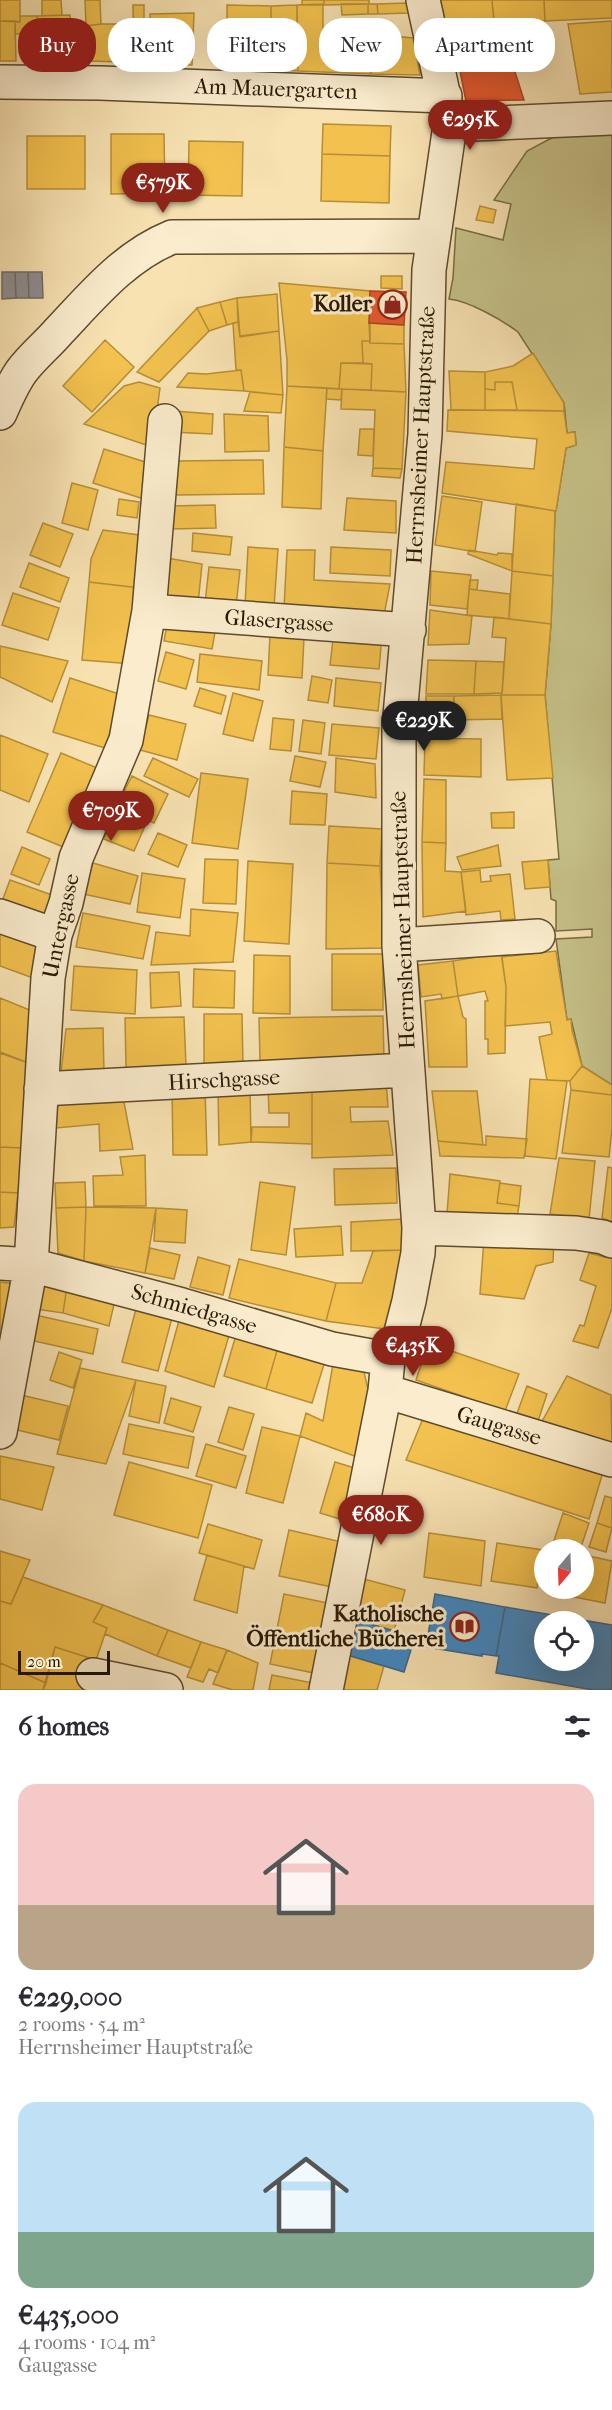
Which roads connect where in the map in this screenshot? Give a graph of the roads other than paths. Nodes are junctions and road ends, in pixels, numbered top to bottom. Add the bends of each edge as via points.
1 (423, 0) edge
2 (0, 82) edge
3 (448, 110) junction
4 (612, 118) edge
5 (433, 236) junction
6 (12, 369) edge
7 (0, 413) edge
8 (165, 421) dead end
9 (149, 611) junction
10 (409, 630) junction
11 (0, 916) edge
12 (56, 935) junction
13 (538, 936) dead end
14 (399, 945) junction
15 (407, 1070) junction
16 (41, 1089) junction
17 (419, 1228) junction
18 (612, 1241) edge
19 (16, 1264) edge
20 (388, 1359) junction
21 (385, 1391) junction
22 (0, 1432) edge
23 (612, 1461) edge
24 (93, 1675) dead end
25 (166, 1690) edge
26 (326, 1690) edge

1 - 3 street, Herrnsheimer Hauptstraße
2 - 3 street, Am Mauergarten via 100,83
3 - 4 street, Am Mauergarten
3 - 5 street, Herrnsheimer Hauptstraße
5 - 6 street via 172,237 142,252 114,274
5 - 10 street, Herrnsheimer Hauptstraße via 425,434
6 - 7 street via 12,387
8 - 9 street, Untergasse
9 - 10 street, Glasergasse
9 - 12 street, Untergasse via 126,740 76,858
10 - 14 street, Herrnsheimer Hauptstraße via 399,727
11 - 12 street
12 - 16 street, Untergasse via 48,978
13 - 14 street
14 - 15 street, Herrnsheimer Hauptstraße
15 - 16 street, Hirschgasse
15 - 17 street, Herrnsheimer Hauptstraße
16 - 19 street, Untergasse
17 - 18 street via 576,1233
17 - 20 street, Herrnsheimer Hauptstraße via 409,1301 399,1340
19 - 20 street, Schmiedgasse via 182,1305 332,1349
19 - 22 street, Untergasse
20 - 21 street, Herrnsheimer Hauptstraße
21 - 23 street, Gaugasse
21 - 26 street, Herrnsheimer Hauptstraße
24 - 25 street

